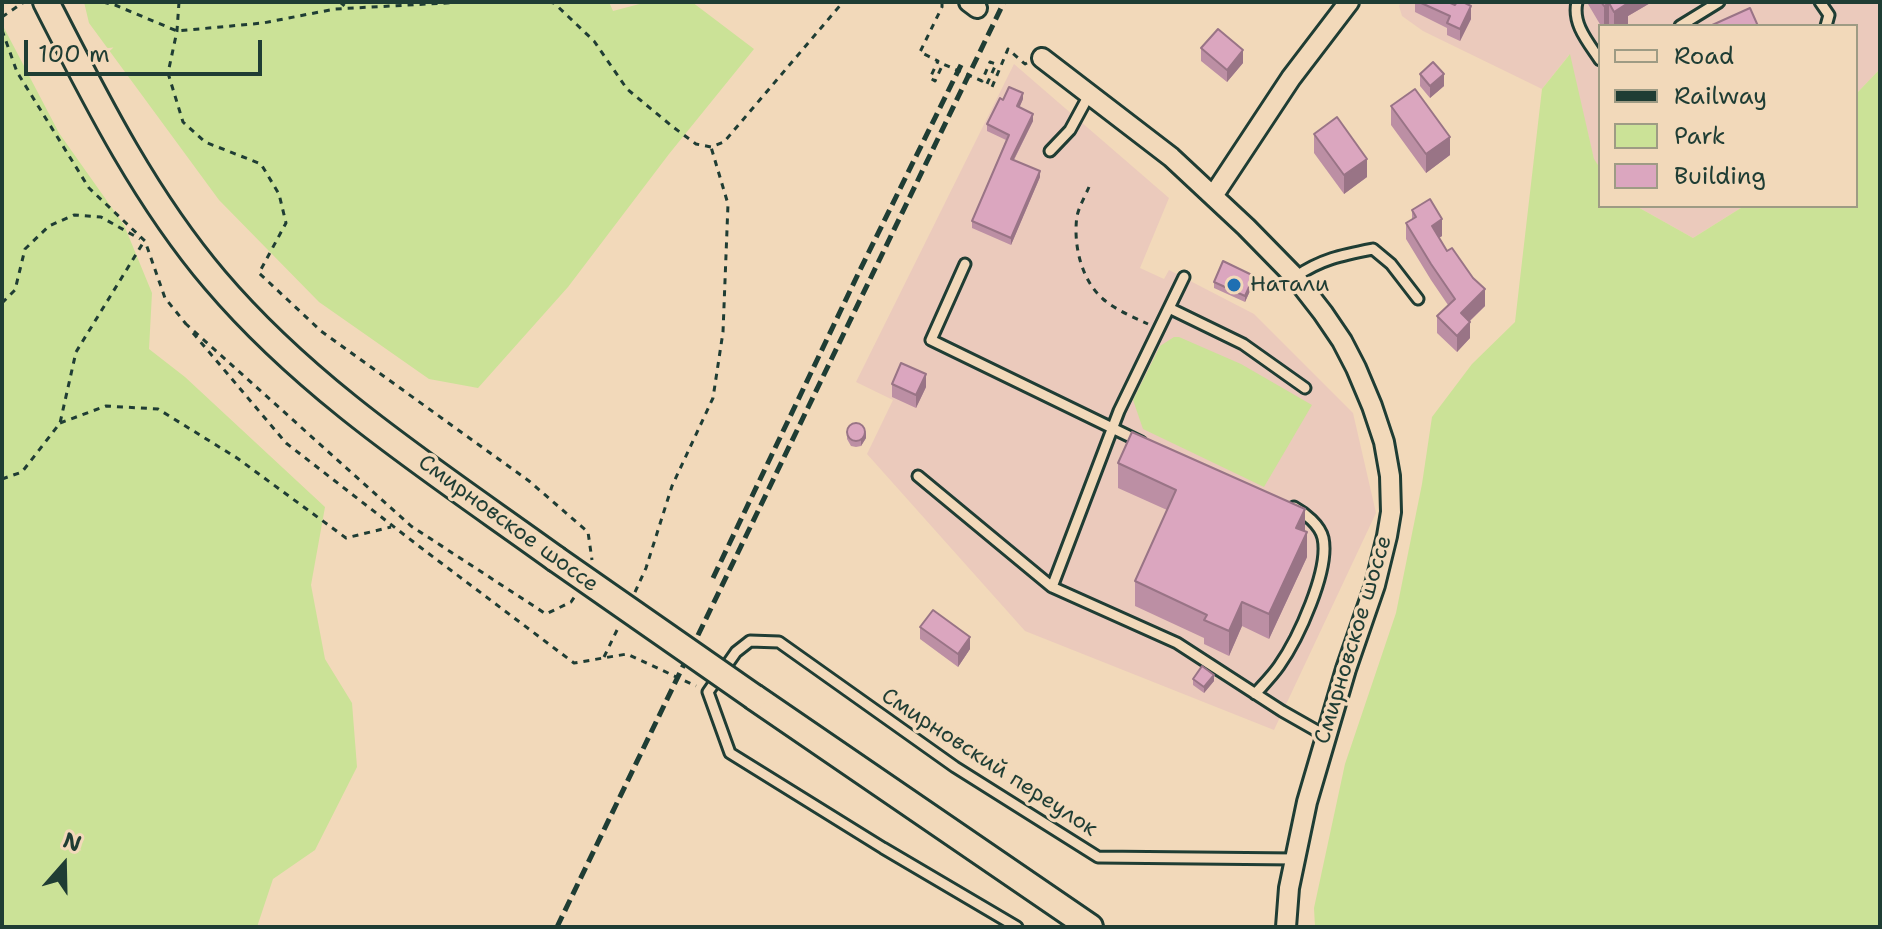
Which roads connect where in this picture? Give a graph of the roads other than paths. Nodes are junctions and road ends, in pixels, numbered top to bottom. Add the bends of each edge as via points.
1 (46, 2) edge
2 (1349, 2) edge
3 (1577, 2) edge
4 (1719, 2) edge
5 (1820, 2) edge
6 (1683, 24) edge
7 (1827, 24) edge
8 (1598, 57) edge
9 (1034, 61) road end
10 (1089, 95) junction
11 (1050, 151) dead end
12 (1213, 196) junction
13 (965, 264) dead end
14 (1184, 277) dead end
15 (1295, 277) junction
16 (1418, 299) dead end
17 (1169, 308) junction
18 (1305, 388) dead end
19 (1112, 428) junction
20 (1152, 447) edge
21 (918, 476) dead end
22 (1278, 499) edge
23 (1052, 587) junction
24 (1255, 694) junction
25 (1326, 736) junction
26 (1295, 859) junction
27 (1017, 927) edge
28 (1090, 927) edge
29 (1286, 927) edge

1 - 28 main road, Смирновское шоссе, bridge via 138,171 178,232 215,280 316,382 556,559
2 - 12 street
3 - 8 lane via 1580,29
4 - 6 lane
5 - 7 lane via 1829,15
9 - 10 street, Смирновское шоссе
10 - 11 lane via 1070,130
10 - 12 street, Смирновское шоссе
12 - 15 street, Смирновское шоссе
13 - 19 lane via 931,340
14 - 17 lane
15 - 16 lane via 1337,255 1373,249
15 - 25 street, Смирновское шоссе via 1356,368 1384,442 1390,476 1391,512 1375,585
17 - 18 lane via 1243,344
17 - 19 lane
19 - 20 lane
19 - 23 lane
21 - 23 lane
22 - 24 lane via 1305,513 1323,535 1325,558 1293,643
23 - 24 lane via 1177,643
24 - 25 lane
25 - 26 street, Смирновское шоссе
26 - 27 lane, Смирновский переулок via 1098,857 955,767 779,642 750,641 736,652 708,692 730,753
26 - 29 street, Смирновское шоссе

